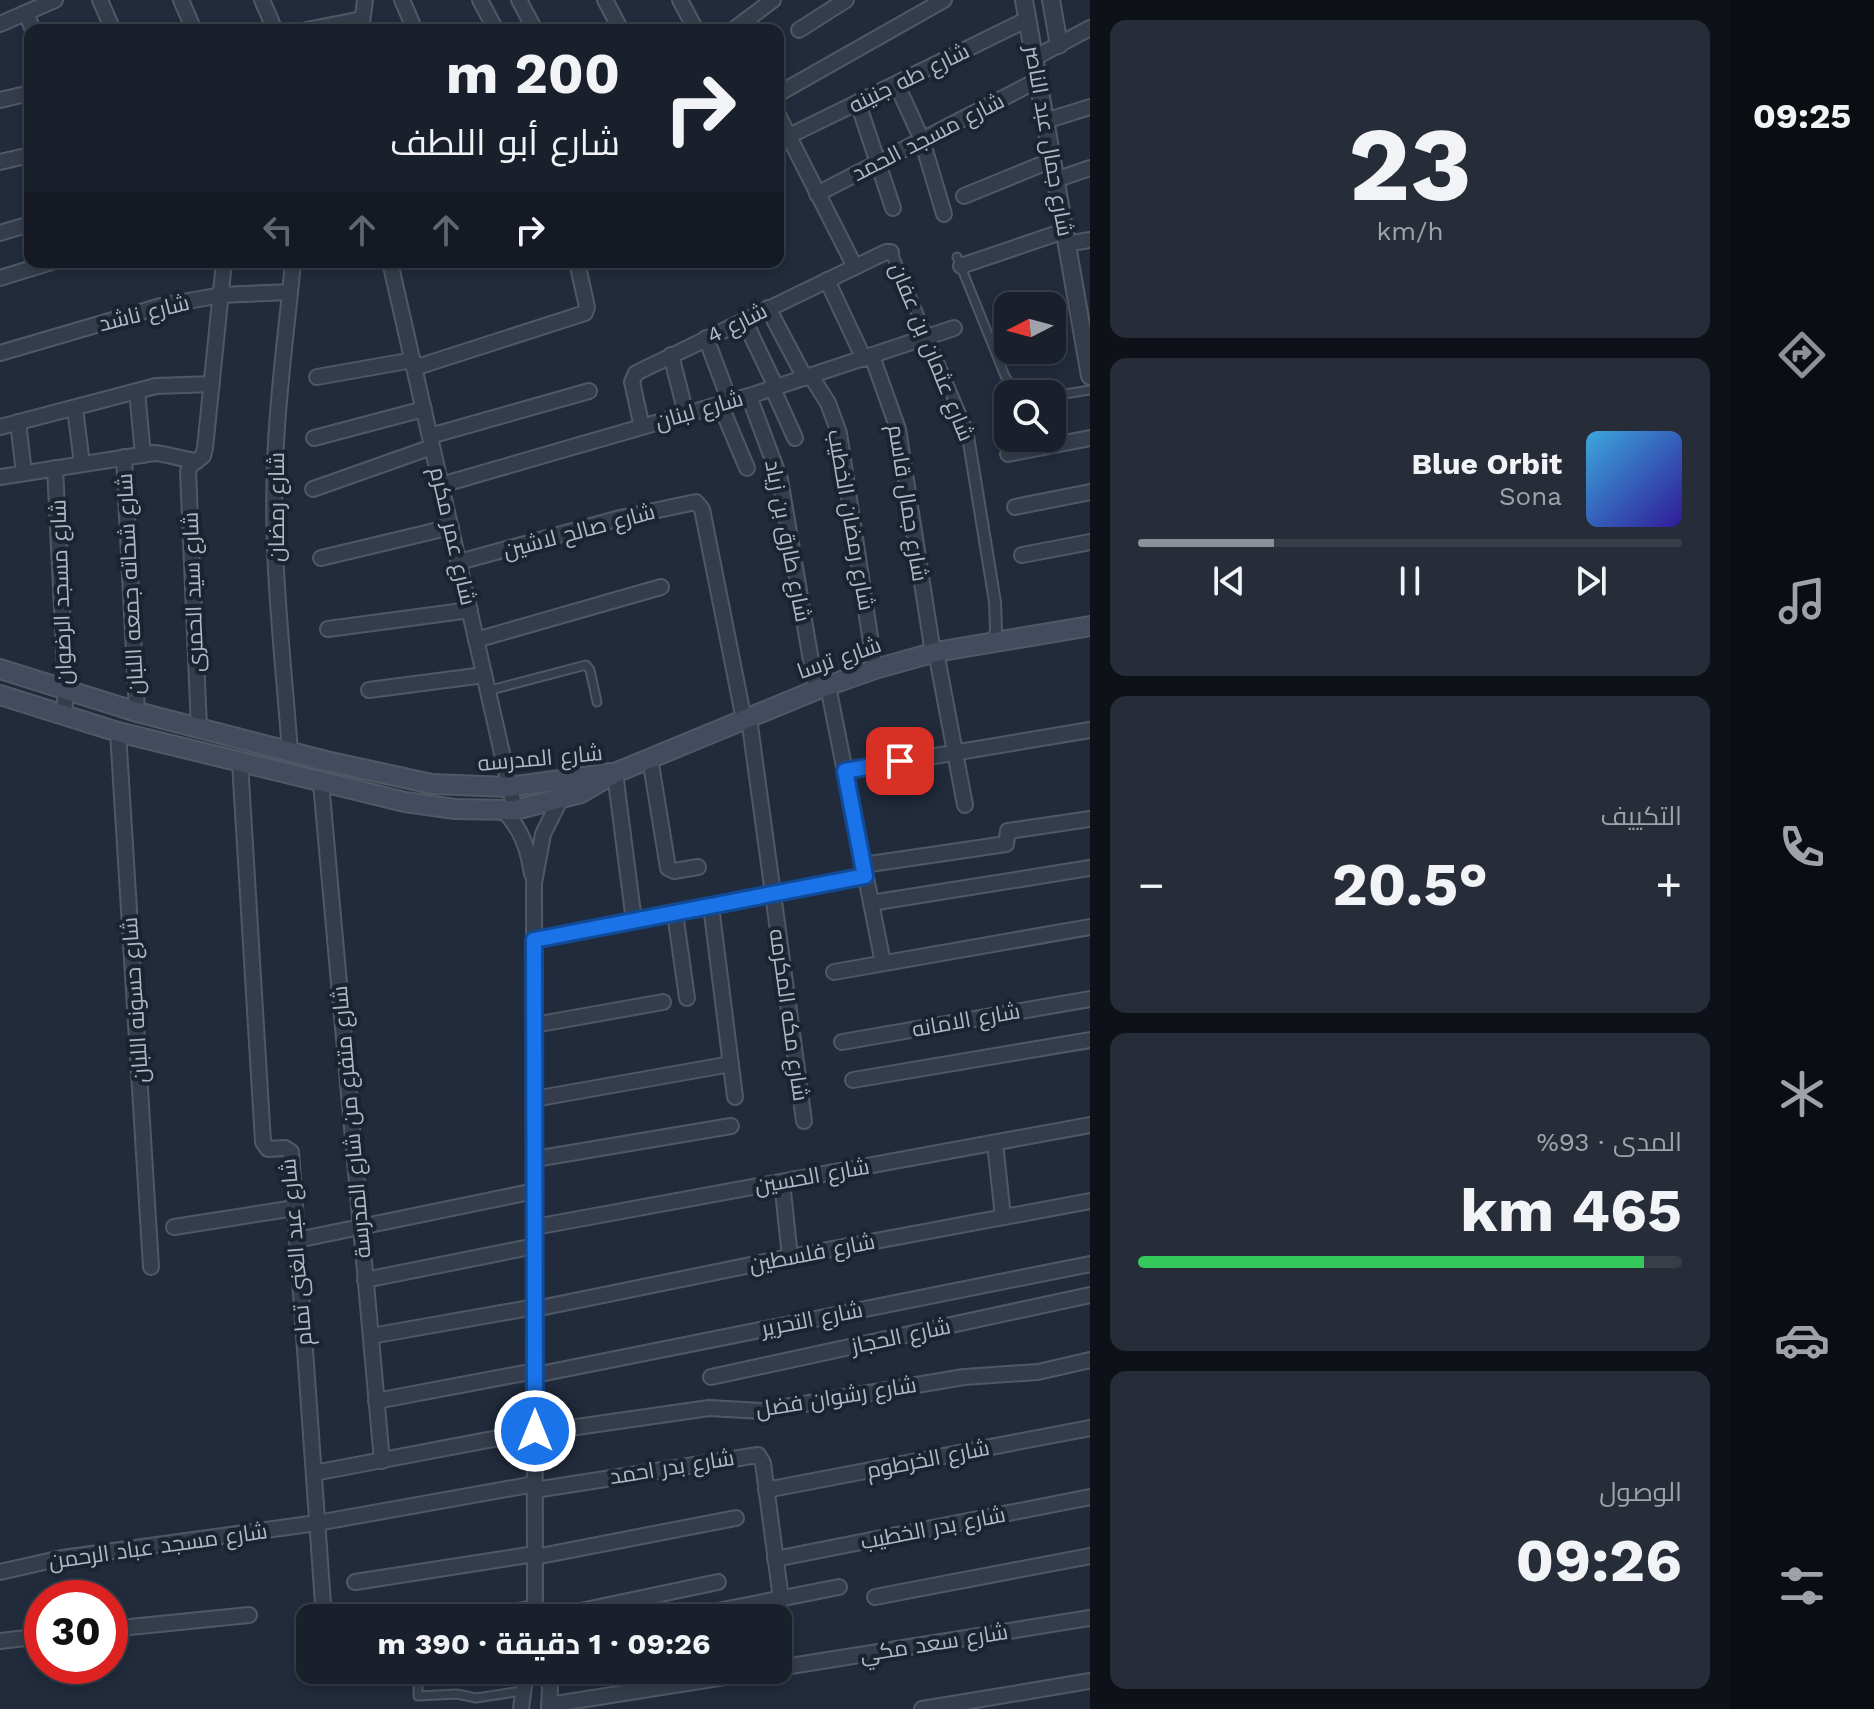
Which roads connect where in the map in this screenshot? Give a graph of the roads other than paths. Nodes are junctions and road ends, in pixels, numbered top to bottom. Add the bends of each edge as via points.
1 (55, 0) edge
2 (100, 0) edge
3 (181, 0) edge
4 (262, 0) edge
5 (365, 0) edge
6 (402, 0) edge
7 (480, 0) edge
8 (519, 0) edge
9 (605, 0) edge
10 (680, 0) edge
11 (773, 0) edge
12 (846, 0) edge
13 (944, 0) edge
14 (1051, 0) edge
15 (758, 5) edge
16 (1027, 6) edge
17 (26, 13) junction
18 (0, 24) edge
19 (31, 24) edge
20 (110, 24) edge
21 (191, 24) edge
22 (272, 24) edge
23 (361, 24) edge
24 (412, 24) edge
25 (493, 24) edge
26 (532, 24) edge
27 (618, 24) edge
28 (693, 24) edge
29 (740, 24) edge
30 (1090, 28) edge
31 (799, 30) dead end
32 (1059, 45) junction
33 (1034, 58) junction
34 (1038, 80) junction
35 (897, 85) junction
36 (784, 91) edge
37 (24, 94) edge
38 (0, 100) edge
39 (858, 103) junction
40 (1090, 107) edge
41 (1045, 121) junction
42 (784, 126) edge
43 (789, 136) junction
44 (922, 140) junction
45 (24, 156) edge
46 (1052, 160) junction
47 (0, 162) edge
48 (878, 162) junction
49 (1090, 168) edge
50 (1055, 180) junction
51 (817, 194) junction
52 (964, 196) dead end
53 (893, 208) dead end
54 (944, 214) dead end
55 (24, 226) edge
56 (0, 233) edge
57 (1065, 238) junction
58 (1090, 240) edge
59 (891, 252) joint
60 (959, 262) joint
61 (855, 267) junction
62 (32, 268) edge
63 (223, 268) edge
64 (292, 268) edge
65 (391, 268) edge
66 (578, 268) edge
67 (0, 278) edge
68 (827, 280) junction
69 (290, 292) junction
70 (221, 295) junction
71 (768, 308) junction
72 (744, 320) junction
73 (954, 328) dead end
74 (928, 337) junction
75 (706, 338) junction
76 (0, 353) edge
77 (671, 355) junction
78 (868, 357) junction
79 (413, 364) junction
80 (1090, 376) edge
81 (317, 377) dead end
82 (808, 377) junction
83 (1007, 380) edge
84 (212, 384) junction
85 (774, 388) junction
86 (1090, 390) edge
87 (137, 391) junction
88 (589, 391) dead end
89 (1066, 394) edge
90 (749, 396) junction
91 (725, 403) junction
92 (75, 408) junction
93 (424, 409) junction
94 (686, 414) junction
95 (18, 422) junction
96 (0, 427) edge
97 (642, 427) junction
98 (314, 438) dead end
99 (795, 438) dead end
100 (1090, 438) edge
101 (431, 441) junction
102 (1008, 454) dead end
103 (143, 455) junction
104 (124, 457) junction
105 (197, 461) junction
106 (82, 464) junction
107 (55, 468) junction
108 (747, 468) dead end
109 (24, 473) junction
110 (0, 477) edge
111 (441, 485) junction
112 (313, 489) dead end
113 (1090, 492) edge
114 (699, 504) joint
115 (1015, 507) dead end
116 (451, 527) junction
117 (1090, 542) edge
118 (1022, 555) dead end
119 (321, 558) dead end
120 (459, 562) junction
121 (661, 587) dead end
122 (470, 610) junction
123 (1090, 626) edge
124 (328, 629) dead end
125 (476, 640) junction
126 (994, 641) junction
127 (934, 653) junction
128 (0, 669) edge
129 (875, 669) junction
130 (484, 675) junction
131 (66, 688) junction
132 (822, 688) junction
133 (369, 690) dead end
134 (487, 691) junction
135 (0, 695) edge
136 (597, 702) dead end
137 (137, 712) junction
138 (64, 715) junction
139 (747, 719) junction
140 (199, 728) junction
141 (1090, 730) edge
142 (118, 732) junction
143 (290, 752) junction
144 (955, 752) junction
145 (650, 758) junction
146 (240, 763) junction
147 (845, 771) junction
148 (615, 773) junction
149 (321, 783) junction
150 (508, 787) junction
151 (560, 800) junction
152 (965, 805) dead end
153 (510, 810) junction
154 (1090, 819) edge
155 (698, 867) dead end
156 (1090, 868) edge
157 (864, 871) junction
158 (534, 883) junction
159 (773, 894) junction
160 (871, 903) junction
161 (711, 906) junction
162 (675, 913) junction
163 (634, 921) junction
164 (1090, 927) edge
165 (534, 940) junction
166 (883, 963) junction
167 (834, 972) dead end
168 (687, 998) dead end
169 (1090, 999) edge
170 (663, 1002) dead end
171 (534, 1025) junction
172 (1090, 1040) edge
173 (842, 1042) dead end
174 (731, 1064) junction
175 (853, 1080) dead end
176 (735, 1097) dead end
177 (534, 1099) junction
178 (804, 1121) dead end
179 (1090, 1125) edge
180 (731, 1126) dead end
181 (995, 1143) junction
182 (535, 1159) junction
183 (782, 1182) junction
184 (535, 1191) junction
185 (1090, 1201) edge
186 (295, 1208) junction
187 (1003, 1217) junction
188 (174, 1227) dead end
189 (361, 1227) junction
190 (535, 1227) junction
191 (297, 1240) junction
192 (535, 1246) junction
193 (790, 1257) junction
194 (1090, 1264) edge
195 (151, 1267) dead end
196 (365, 1280) junction
197 (1090, 1295) edge
198 (535, 1308) junction
199 (371, 1336) junction
200 (1090, 1360) edge
201 (535, 1373) junction
202 (711, 1377) dead end
203 (376, 1401) junction
204 (1090, 1428) edge
205 (535, 1432) junction
206 (382, 1461) junction
207 (314, 1473) junction
208 (535, 1487) junction
209 (766, 1490) junction
210 (1090, 1497) edge
211 (736, 1518) dead end
212 (317, 1523) junction
213 (535, 1556) junction
214 (1090, 1556) edge
215 (775, 1559) junction
216 (0, 1572) edge
217 (355, 1582) dead end
218 (718, 1582) dead end
219 (839, 1587) dead end
220 (875, 1597) dead end
221 (781, 1599) junction
222 (323, 1604) edge
223 (535, 1604) edge
224 (614, 1604) edge
225 (755, 1604) edge
226 (249, 1615) dead end
227 (1090, 1618) edge
228 (128, 1627) edge
229 (24, 1638) edge
230 (0, 1641) edge
231 (792, 1666) edge
232 (1090, 1681) edge
233 (418, 1684) edge
234 (523, 1684) edge
235 (547, 1684) edge
236 (686, 1684) edge
237 (522, 1691) junction
238 (549, 1707) edge
239 (521, 1709) edge
240 (922, 1709) edge

1 - 17 street
2 - 20 street
3 - 21 street
4 - 22 street
5 - 23 street
6 - 24 street
7 - 25 street
8 - 26 street
9 - 27 street
10 - 28 street
11 - 15 street
12 - 31 street
13 - 36 street
14 - 32 street, شارع جمال عبد الناصر
15 - 29 street
16 - 33 street, شارع جمال عبد الناصر
16 - 35 street, شارع طه جنينه
17 - 18 street
17 - 19 street
30 - 32 street
32 - 33 street
33 - 34 street, شارع جمال عبد الناصر
34 - 41 street, شارع جمال عبد الناصر
34 - 44 street, شارع مسجد الحمد
35 - 39 street, شارع طه جنينه
35 - 44 street
37 - 38 street
39 - 43 street, شارع طه جنينه
39 - 48 street
40 - 41 street
41 - 46 street, شارع جمال عبد الناصر
42 - 43 street
43 - 51 street
44 - 48 street, شارع مسجد الحمد
44 - 54 street
45 - 47 street
46 - 50 street, شارع جمال عبد الناصر
46 - 52 street
48 - 51 street, شارع مسجد الحمد
48 - 53 street
49 - 50 street
50 - 57 street, شارع جمال عبد الناصر
51 - 61 street
55 - 56 street
57 - 58 street
57 - 60 street
57 - 80 street, شارع جمال عبد الناصر
59 - 61 street, شارع 4
59 - 74 street, شارع عثمان بن عفان
60 - 83 lane
61 - 68 street, شارع 4
62 - 67 street
63 - 70 street, شارع سيد الحمرى
64 - 69 street, شارع رمضان
65 - 79 street, شارع عمر مكرم
66 - 79 street via 585,313
68 - 71 street, شارع 4
68 - 78 street, شارع جمال قاسم
69 - 70 street, شارع ناشد
69 - 143 street, شارع رمضان via 274,508
70 - 76 street, شارع ناشد via 161,306
70 - 84 street, شارع سيد الحمرى
71 - 72 street, شارع 4
71 - 82 street, شارع رمضان الخطيب
72 - 75 street, شارع 4
72 - 85 street
73 - 74 street, شارع لبنان
74 - 78 street, شارع لبنان
74 - 126 street, شارع عثمان بن عفان via 969,437 995,602
75 - 77 street, شارع 4
75 - 91 street
77 - 94 street
77 - 97 street, شارع 4 via 633,376
78 - 82 street, شارع لبنان
78 - 127 street, شارع جمال قاسم via 898,429
79 - 81 street
79 - 93 street, شارع عمر مكرم
82 - 85 street, شارع لبنان
82 - 129 street, شارع رمضان الخطيب via 828,403 839,433
84 - 87 street
84 - 105 street, شارع سيد الحمرى via 205,448
85 - 90 street, شارع لبنان
85 - 99 street
86 - 89 lane
87 - 92 street
87 - 103 street
88 - 101 street
90 - 91 street, شارع لبنان
90 - 132 street, شارع طارق بن زياد via 780,479
91 - 94 street, شارع لبنان
91 - 108 street
92 - 95 street
92 - 106 street
93 - 98 street
93 - 101 street, شارع عمر مكرم
94 - 97 street, شارع لبنان
95 - 96 street
95 - 109 street
97 - 111 street, شارع لبنان
100 - 102 street
101 - 111 street, شارع عمر مكرم
101 - 112 street
103 - 104 street
103 - 105 street
104 - 106 street
104 - 137 street, شارع شحاته جمعه اللبان
105 - 140 street, شارع سيد الحمرى via 188,471
106 - 107 street
107 - 109 street
107 - 131 street, شارع مسجد الرضوان
109 - 110 street
111 - 116 street, شارع عمر مكرم
113 - 115 street
114 - 120 street, شارع صالح لاشين via 620,518
114 - 139 street, شارع مكه المكرمه
116 - 119 street
116 - 120 street, شارع عمر مكرم
117 - 118 street
120 - 122 street, شارع عمر مكرم
121 - 125 street
122 - 124 street
122 - 125 street, شارع عمر مكرم
123 - 126 main road, شارع ترسا
125 - 130 street, شارع عمر مكرم
126 - 127 main road, شارع ترسا
127 - 129 main road, شارع ترسا
127 - 144 street, شارع جمال قاسم
128 - 131 main road, شارع المدرسه
129 - 132 main road, شارع ترسا
130 - 133 street
130 - 134 street, شارع عمر مكرم
131 - 137 main road, شارع المدرسه
131 - 138 street, شارع مسجد الرضوان
132 - 139 main road, شارع ترسا
132 - 147 street, شارع طارق بن زياد
134 - 136 lane via 586,665
134 - 150 street, شارع عمر مكرم
135 - 138 main road, شارع المدرسه
137 - 140 main road, شارع المدرسه
138 - 142 main road, شارع المدرسه
139 - 145 main road, شارع ترسا
139 - 159 street, شارع مكه المكرمه
140 - 143 main road, شارع المدرسه
141 - 144 street
142 - 146 main road, شارع المدرسه
142 - 195 street, شارع حسونه اللبان
143 - 150 main road, شارع المدرسه via 422,783
144 - 147 street
144 - 152 street, شارع جمال قاسم
145 - 148 main road, شارع ترسا
145 - 155 street via 668,868
146 - 149 main road, شارع المدرسه
146 - 186 street, شارع عبد الغنى تمام via 263,1142 268,1149 291,1152
147 - 157 street, شارع طارق بن زياد
148 - 150 main road, شارع المدرسه
148 - 151 main road, شارع المدرسه
148 - 163 street
149 - 153 main road, شارع المدرسه via 430,806
149 - 189 street, شارع متفرع من شارع المدرسة
150 - 153 street, شارع عمر مكرم
151 - 153 main road, شارع المدرسه
151 - 158 street via 543,834
153 - 158 street, شارع عمر مكرم via 524,839
154 - 157 street via 1008,831 1006,844
156 - 160 street
157 - 159 street
157 - 160 street, شارع طارق بن زياد
158 - 165 street
159 - 161 street
159 - 178 street, شارع مكه المكرمه
160 - 166 street, شارع طارق بن زياد
161 - 162 street
161 - 174 street
162 - 163 street
162 - 168 street
163 - 165 street
164 - 166 street
165 - 171 street
166 - 167 street
169 - 173 street, شارع الامانه
170 - 171 street
171 - 177 street
172 - 175 street
174 - 176 street
174 - 177 street
177 - 182 street
179 - 181 street, شارع الحسين
180 - 182 street
181 - 183 street, شارع الحسين
181 - 187 street
182 - 184 street
183 - 190 street, شارع الحسين
183 - 193 street
184 - 189 street
184 - 190 street
185 - 187 street, شارع فلسطين
186 - 188 street
186 - 191 street, شارع عبد الغنى تمام
187 - 193 street, شارع فلسطين
189 - 191 street
189 - 196 street, شارع متفرع من شارع المدرسة
190 - 192 street
191 - 207 street, شارع عبد الغنى تمام
192 - 196 street
192 - 198 street
193 - 198 street, شارع فلسطين
194 - 201 street, شارع التحرير
196 - 199 street, شارع متفرع من شارع المدرسة
197 - 202 street, شارع الحجاز
198 - 199 street, شارع فلسطين
198 - 201 street
199 - 203 street, شارع متفرع من شارع المدرسة
200 - 205 street, شارع رشوان فضل via 762,1411 709,1408
201 - 203 street, شارع التحرير
201 - 205 street
203 - 206 street, شارع متفرع من شارع المدرسة
204 - 209 street, شارع الخرطوم
205 - 206 street, شارع رشوان فضل
205 - 208 street
206 - 207 street, شارع رشوان فضل
207 - 212 street, شارع عبد الغنى تمام
208 - 209 street, شارع بدر احمد via 754,1454 762,1458
208 - 212 street, شارع مسجد عباد الرحمن
208 - 213 street
209 - 215 street, شارع بدر احمد
210 - 215 street, شارع بدر الخطيب
211 - 213 street
212 - 216 street, شارع مسجد عباد الرحمن via 62,1558
212 - 222 street, شارع عبد الغنى تمام
213 - 217 street
213 - 223 street
214 - 220 street
215 - 221 street, شارع بدر احمد
218 - 224 street
219 - 221 street
221 - 225 street
226 - 228 street
227 - 231 street, شارع سعد مكي
229 - 230 street
232 - 240 street
233 - 237 lane via 418,1696
234 - 237 street
235 - 238 street
236 - 238 street
237 - 239 street

